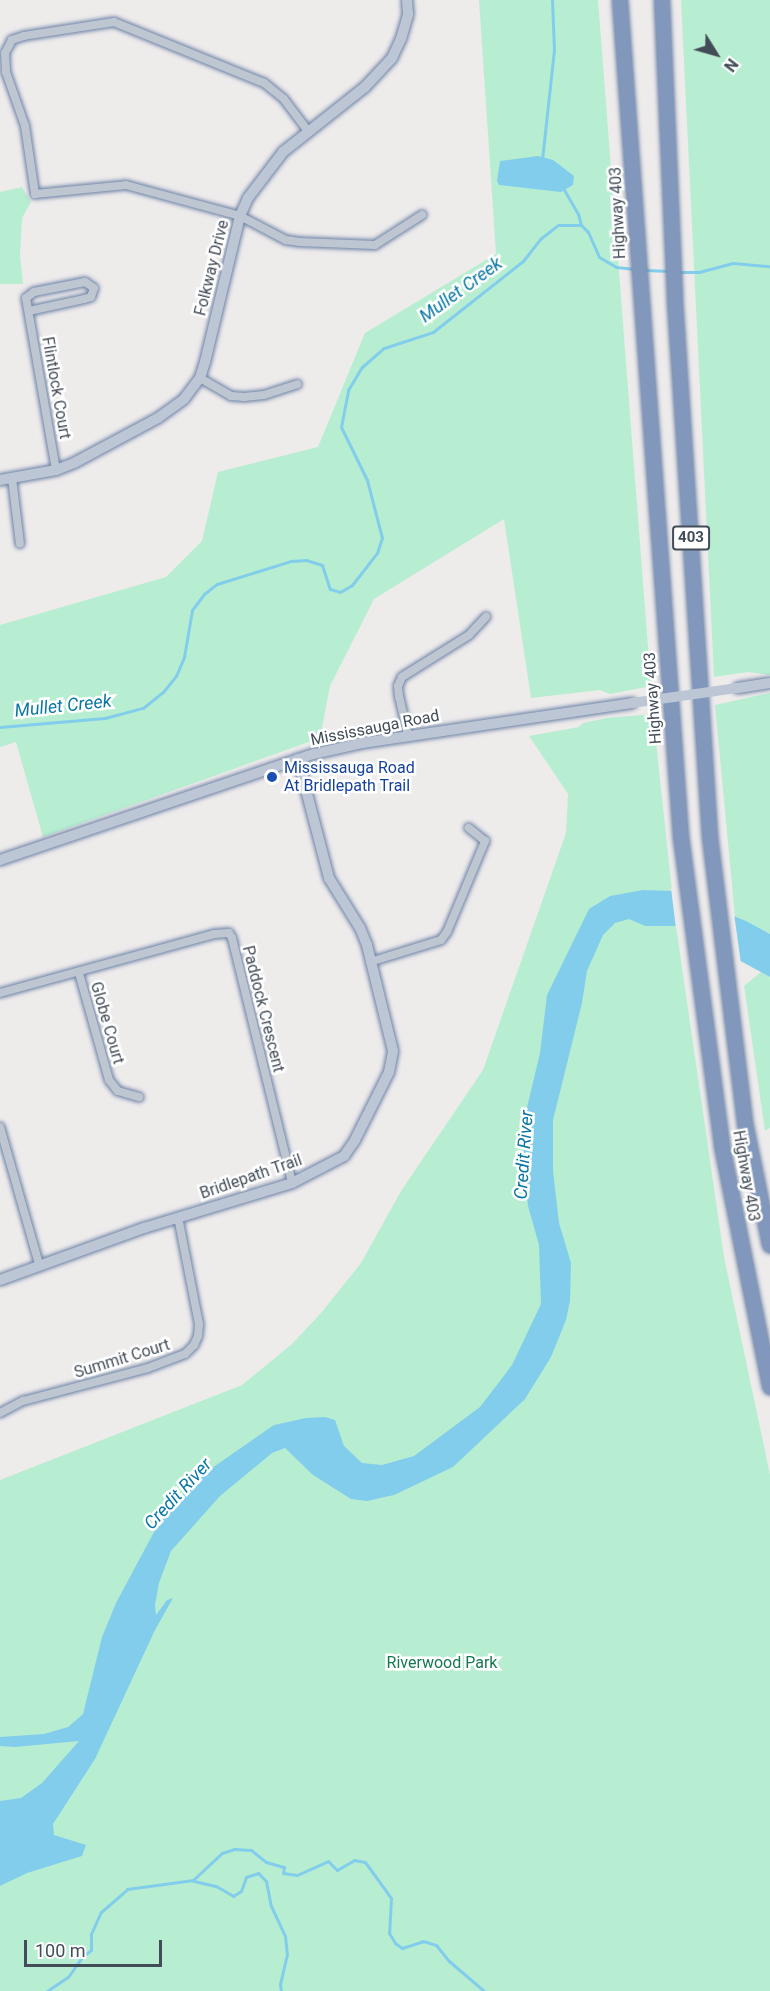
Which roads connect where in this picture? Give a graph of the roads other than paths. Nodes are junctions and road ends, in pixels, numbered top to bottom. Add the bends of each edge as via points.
1 (407, 0) edge
2 (620, 0) edge
3 (662, 0) edge
4 (308, 132) junction
5 (422, 215) dead end
6 (240, 216) junction
7 (29, 311) junction
8 (200, 378) junction
9 (297, 384) dead end
10 (57, 470) junction
11 (12, 478) junction
12 (0, 480) edge
13 (20, 544) dead end
14 (486, 617) dead end
15 (770, 683) edge
16 (408, 735) junction
17 (298, 759) junction
18 (469, 828) dead end
19 (0, 860) edge
20 (370, 962) junction
21 (79, 973) junction
22 (0, 993) edge
23 (139, 1097) dead end
24 (0, 1127) edge
25 (292, 1183) junction
26 (178, 1218) junction
27 (770, 1245) edge
28 (39, 1264) junction
29 (0, 1280) edge
30 (770, 1387) edge
31 (0, 1413) edge

1 - 4 street, Folkway Drive via 408,14 392,58 365,87
2 - 30 highway, Highway 403 / 403 via 675,780 722,1146
3 - 27 highway, Highway 403 / 403 via 675,301 710,837 749,1142
4 - 6 street, Folkway Drive via 283,152 252,189
4 - 6 street via 284,99 264,83 128,27 104,22 12,40 4,62 25,126 35,194 126,184
5 - 6 street via 386,239 362,245 286,240
6 - 8 street, Folkway Drive
7 - 7 street via 91,297 94,288 85,282 34,292 26,298
7 - 10 street, Flintlock Court
8 - 9 street via 231,396 244,397
8 - 10 street, Folkway Drive via 184,399 158,418
10 - 11 street, Folkway Drive
11 - 12 street, Folkway Drive
11 - 13 street
14 - 16 street via 469,635 402,676 399,697
15 - 16 street, Mississauga Road, bridge
16 - 17 street, Mississauga Road
17 - 19 street, Mississauga Road
17 - 20 street, Bridlepath Trail via 329,878 360,928
18 - 20 street via 485,840 447,932 441,940
20 - 25 street, Bridlepath Trail via 393,1051 392,1063 344,1156
21 - 22 street, Paddock Crescent
21 - 23 street, Globe Court via 109,1080 118,1091
21 - 25 street, Paddock Crescent via 229,933
24 - 28 street
25 - 26 street, Bridlepath Trail
26 - 28 street, Bridlepath Trail
26 - 31 street, Summit Court via 199,1324 194,1345 185,1354 147,1368 22,1401
28 - 29 street, Bridlepath Trail

